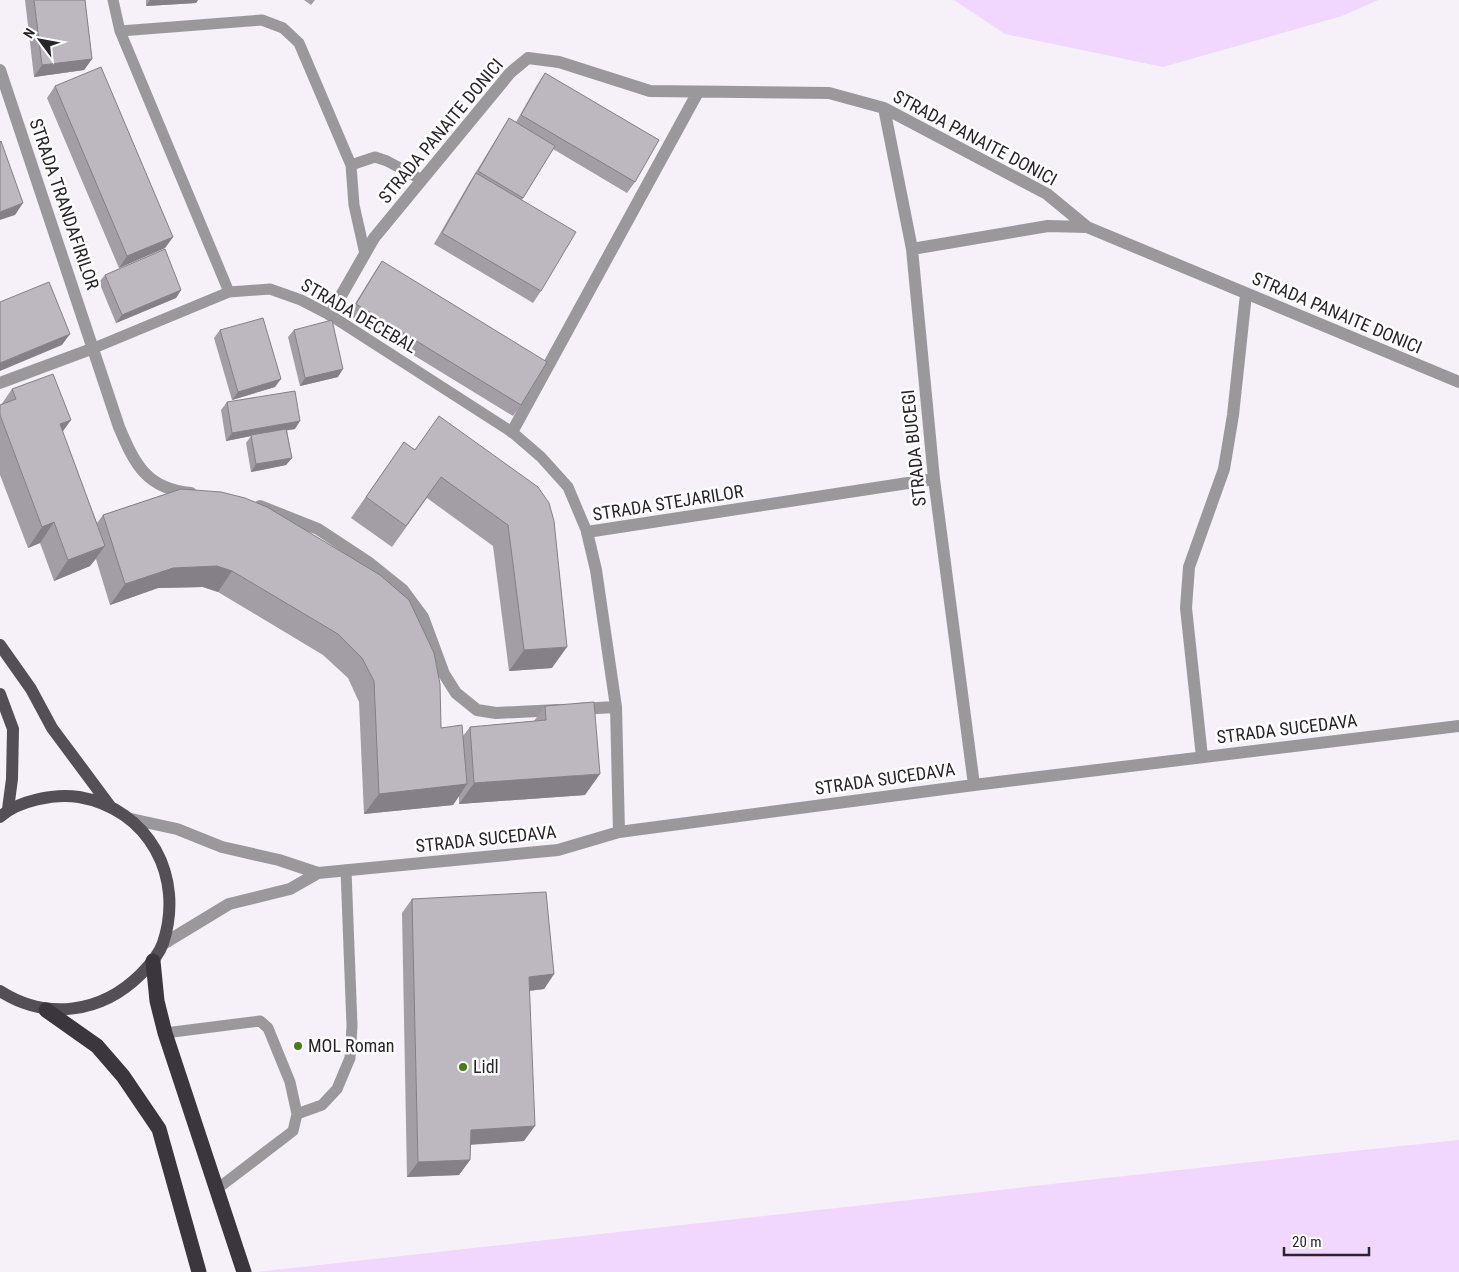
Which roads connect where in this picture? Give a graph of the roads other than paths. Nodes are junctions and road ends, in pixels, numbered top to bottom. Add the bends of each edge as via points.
1 (113, 0) edge
2 (120, 31) junction
3 (0, 70) edge
4 (698, 92) junction
5 (884, 108) junction
6 (351, 165) junction
7 (422, 180) junction
8 (1087, 228) junction
9 (912, 248) junction
10 (365, 254) junction
11 (229, 292) junction
12 (1246, 294) junction
13 (330, 315) junction
14 (94, 348) junction
15 (1459, 382) edge
16 (0, 383) edge
17 (512, 432) junction
18 (934, 479) junction
19 (207, 495) edge
20 (244, 499) edge
21 (587, 532) junction
22 (0, 645) edge
23 (0, 694) edge
24 (616, 707) junction
25 (1459, 726) edge
26 (1202, 757) junction
27 (974, 785) junction
28 (112, 808) junction
29 (4, 813) edge
30 (131, 819) junction
31 (619, 832) junction
32 (346, 870) junction
33 (318, 873) junction
34 (163, 944) junction
35 (153, 961) junction
36 (0, 991) edge
37 (46, 1010) junction
38 (165, 1033) junction
39 (297, 1114) junction
40 (217, 1189) junction
41 (198, 1268) edge
42 (244, 1272) edge

1 - 2 lane
2 - 6 lane via 262,20 283,28 299,43
2 - 11 lane
3 - 14 street, STRADA TRANDAFIRILOR
4 - 5 street, STRADA PANAITE DONICI via 829,93
4 - 7 street, STRADA PANAITE DONICI via 650,91 559,62 528,58 510,73
4 - 17 street
5 - 8 street, STRADA PANAITE DONICI via 1047,194
5 - 9 street, STRADA BUCEGI
6 - 7 lane via 375,157
6 - 10 lane via 354,205
7 - 10 street, STRADA PANAITE DONICI via 374,238
8 - 9 street via 1048,226
8 - 12 street, STRADA PANAITE DONICI
9 - 18 street, STRADA BUCEGI
10 - 13 street, STRADA PANAITE DONICI
11 - 13 lane, STRADA DECEBAL via 270,289 302,300
11 - 14 lane, STRADA DECEBAL
12 - 15 street, STRADA PANAITE DONICI
12 - 26 street via 1224,469 1189,567 1186,608
13 - 17 lane, STRADA DECEBAL
14 - 16 street, STRADA DECEBAL
14 - 19 street, STRADA TRANDAFIRILOR via 119,427 132,458 147,478 173,492
17 - 21 lane, STRADA DECEBAL via 568,487
18 - 21 street, STRADA STEJARILOR
18 - 27 street, STRADA BUCEGI
20 - 24 street via 318,529 403,590 423,617 444,674 456,693 477,710 496,713
21 - 24 street, STRADA STEJARILOR via 596,570
22 - 28 main road via 31,689 52,728
23 - 29 main road via 13,729 12,779
24 - 31 street, STRADA STEJARILOR
25 - 26 street, STRADA SUCEDAVA
26 - 27 street, STRADA SUCEDAVA
27 - 31 street, STRADA SUCEDAVA
28 - 29 main road via 95,800 69,796 40,800
28 - 30 main road
30 - 33 street, STRADA SUCEDAVA via 177,829 222,847
30 - 34 main road via 151,840 165,870 170,907
31 - 32 street, STRADA SUCEDAVA via 558,850
32 - 33 street, STRADA SUCEDAVA
32 - 39 lane via 352,1026 350,1058 338,1089 322,1105
33 - 34 street, STRADA SUCEDAVA via 290,889 229,904
34 - 35 main road
35 - 37 main road via 127,988 100,1003
35 - 38 highway via 157,1002
36 - 37 main road via 17,1002
37 - 41 highway via 97,1046 123,1076 159,1129
38 - 39 lane via 260,1021 268,1028 290,1082
38 - 40 highway
39 - 40 lane via 293,1131
40 - 42 highway

